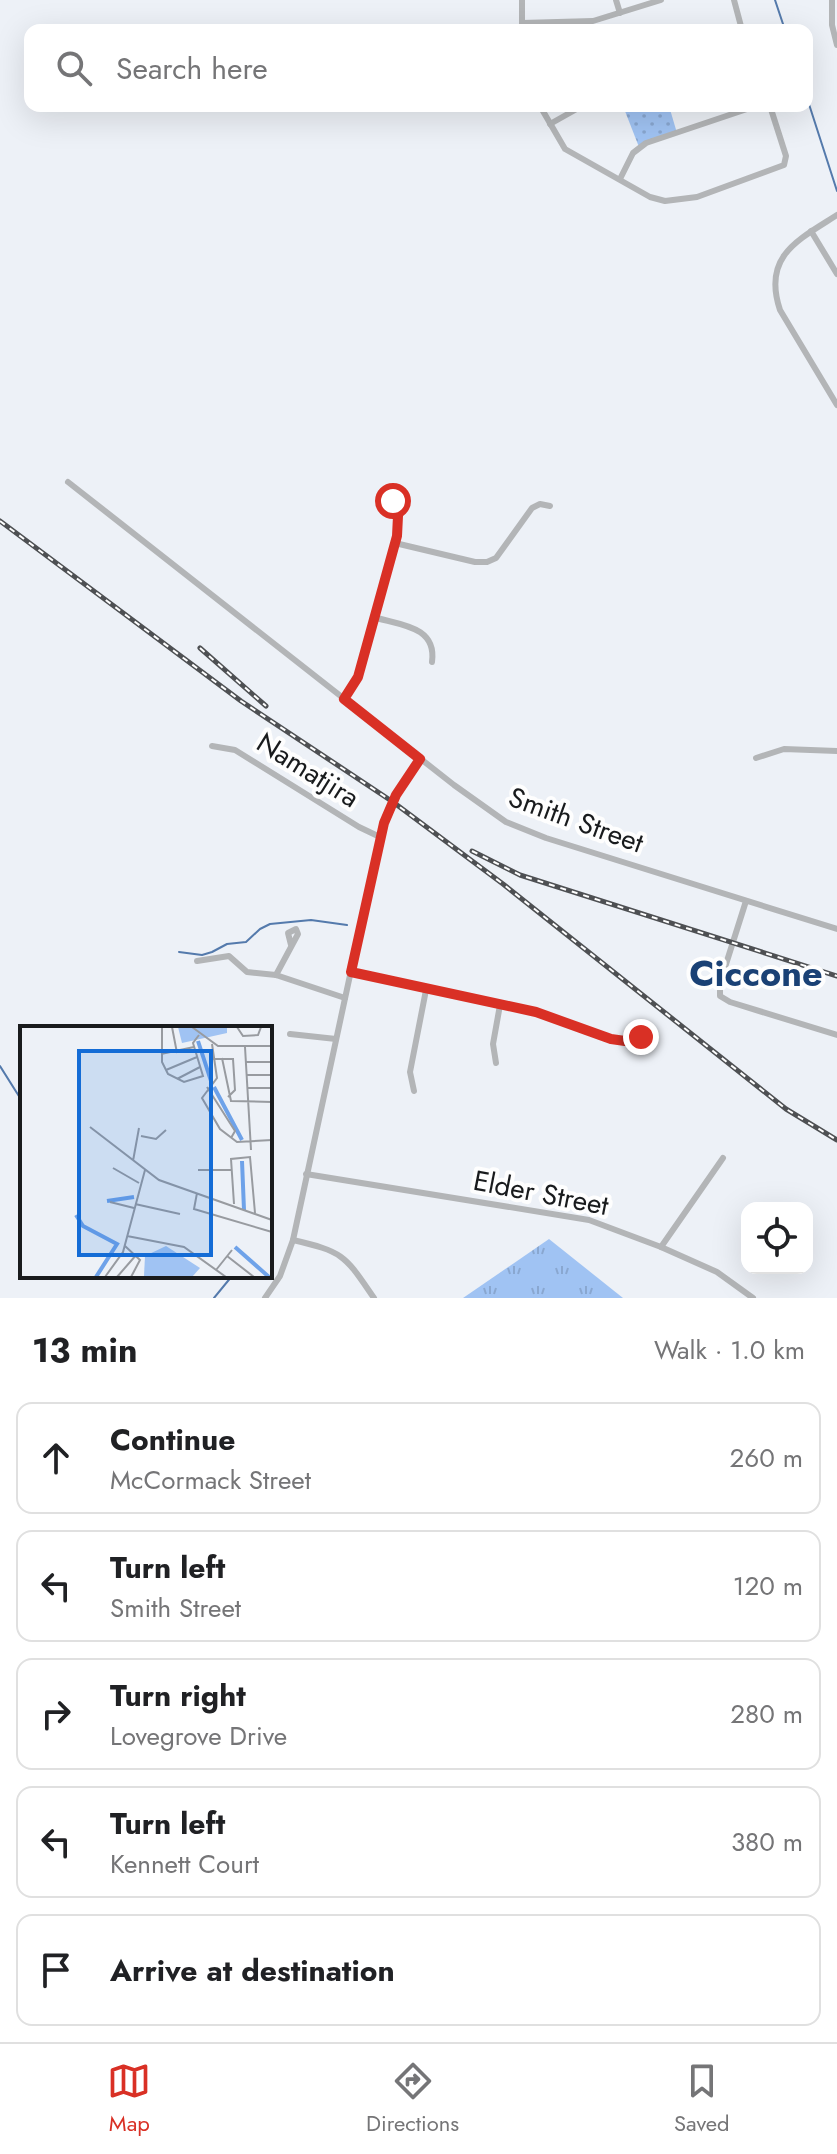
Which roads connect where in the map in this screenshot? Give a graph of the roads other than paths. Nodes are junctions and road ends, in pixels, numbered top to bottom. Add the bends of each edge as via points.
1 (522, 0) edge
2 (616, 0) edge
3 (661, 0) edge
4 (734, 0) edge
5 (832, 0) edge
6 (620, 13) junction
7 (522, 24) edge
8 (550, 24) edge
9 (740, 24) edge
10 (837, 45) edge
11 (543, 112) edge
12 (571, 112) edge
13 (738, 112) edge
14 (772, 112) edge
15 (550, 124) junction
16 (620, 179) junction
17 (837, 215) edge
18 (811, 231) junction
19 (837, 274) edge
20 (837, 405) edge
21 (68, 482) dead end
22 (382, 492) dead end
23 (550, 506) dead end
24 (395, 543) junction
25 (373, 617) junction
26 (432, 662) dead end
27 (344, 699) junction
28 (212, 746) dead end
29 (837, 751) edge
30 (756, 758) dead end
31 (420, 759) junction
32 (380, 837) junction
33 (746, 901) junction
34 (837, 929) edge
35 (291, 945) dead end
36 (197, 961) dead end
37 (351, 972) junction
38 (276, 975) junction
39 (426, 990) junction
40 (345, 998) junction
41 (500, 1005) junction
42 (290, 1034) dead end
43 (837, 1035) edge
44 (641, 1037) dead end
45 (336, 1039) junction
46 (496, 1063) dead end
47 (414, 1091) dead end
48 (723, 1158) dead end
49 (306, 1174) junction
50 (293, 1240) junction
51 (661, 1247) junction
52 (369, 1291) junction
53 (265, 1298) edge
54 (361, 1298) edge
55 (374, 1298) edge
56 (753, 1298) edge

1 - 7 street
2 - 6 street
3 - 6 street
4 - 9 street
5 - 10 street
6 - 8 street
11 - 15 street
12 - 15 street
13 - 16 street via 646,143 633,153
14 - 16 street via 787,161 778,168 681,201 650,197
15 - 16 street via 565,149
17 - 18 street
18 - 19 street
18 - 20 street via 781,259 777,299
21 - 27 street, Smith Street
22 - 24 street via 397,512
23 - 24 street via 532,508 496,558 487,562
24 - 25 street
25 - 26 street via 424,633 432,643
25 - 27 street via 358,677
27 - 31 street, Smith Street
28 - 32 street, Namatjira via 235,750
29 - 30 street via 784,749
31 - 32 street via 396,795
31 - 33 street, Smith Street via 517,827
32 - 37 street
33 - 34 street, Smith Street
33 - 43 street via 720,996
35 - 38 street
36 - 38 street via 229,956 247,972
37 - 39 street
37 - 40 street
38 - 40 street
39 - 41 street
39 - 47 street via 410,1072
40 - 45 street
41 - 44 street via 611,1039
41 - 46 street via 493,1044
42 - 45 street
45 - 49 street
48 - 51 street
49 - 50 street
49 - 51 street, Elder Street via 589,1220
50 - 52 street via 340,1254
50 - 53 street
51 - 56 street, Elder Street via 717,1272
52 - 54 street
52 - 55 street

